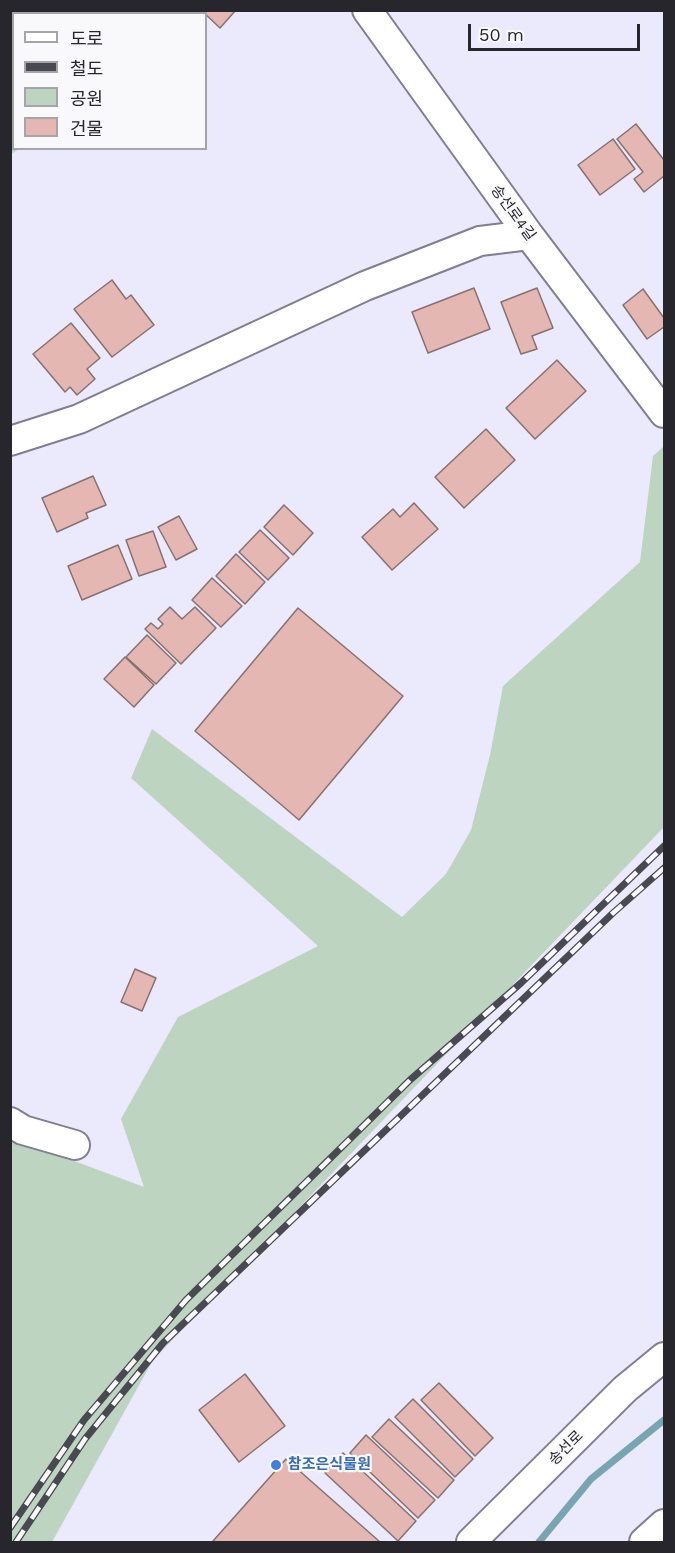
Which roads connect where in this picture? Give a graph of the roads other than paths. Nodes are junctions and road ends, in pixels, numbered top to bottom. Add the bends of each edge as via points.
1 (367, 10) edge
2 (529, 235) junction
3 (664, 413) edge
4 (10, 441) edge
5 (10, 1122) edge
6 (75, 1144) dead end
7 (664, 1357) edge
8 (664, 1524) edge
9 (471, 1542) edge
10 (644, 1542) edge

1 - 2 street, 송선로4길
2 - 3 street, 송선로4길
2 - 4 street via 480,242 365,286 79,419
5 - 6 street via 23,1130
7 - 9 street, 송선로 via 625,1389
8 - 10 street

